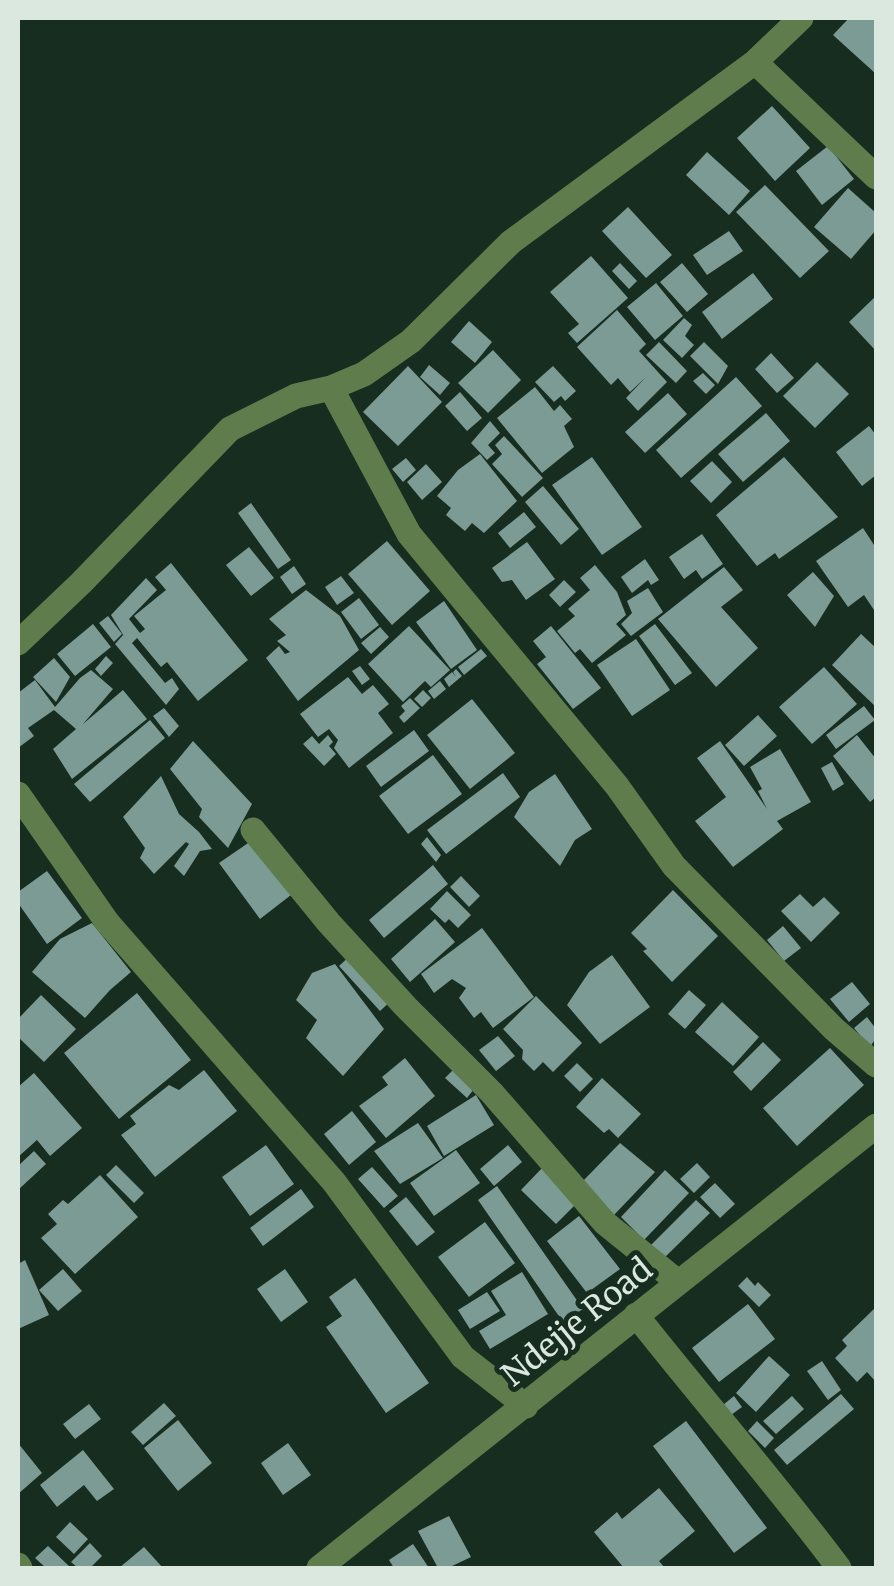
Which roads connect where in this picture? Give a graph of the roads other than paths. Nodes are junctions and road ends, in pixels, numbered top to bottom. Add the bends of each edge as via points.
1 (801, 18) edge
2 (755, 62) junction
3 (876, 177) edge
4 (331, 388) junction
5 (18, 643) edge
6 (18, 794) edge
7 (253, 830) dead end
8 (876, 1065) edge
9 (876, 1126) edge
10 (678, 1282) junction
11 (636, 1314) junction
12 (526, 1406) junction
13 (319, 1568) edge
14 (839, 1568) edge

1 - 2 street
2 - 3 street
2 - 4 street via 511,242 411,341
4 - 5 street via 296,396 230,429
4 - 8 street via 410,534 617,786 674,866
6 - 12 street via 107,922 334,1182 463,1357
7 - 10 street via 329,923 492,1093 605,1224
9 - 10 street, Ndejje Road
10 - 11 street, Ndejje Road
11 - 12 street, Ndejje Road
11 - 14 street
12 - 13 street, Ndejje Road

